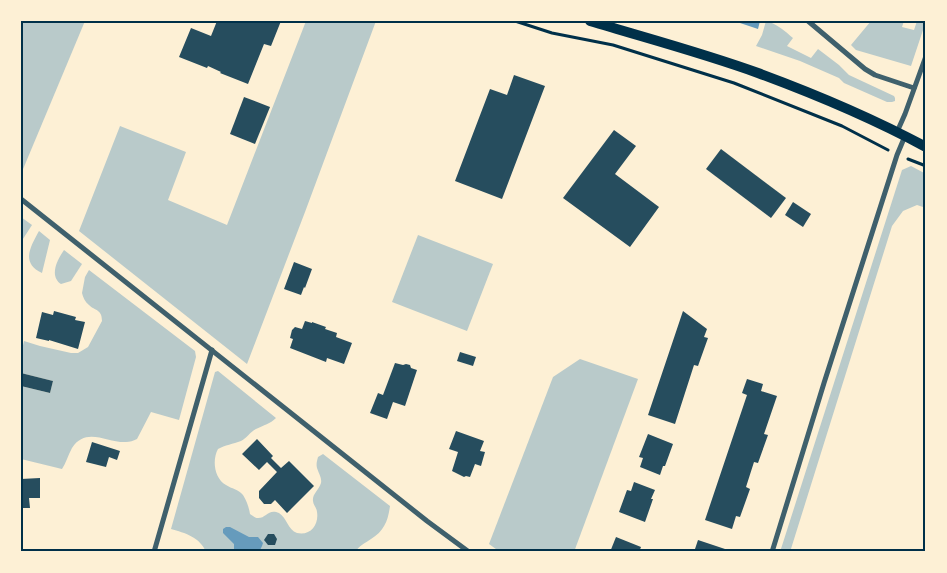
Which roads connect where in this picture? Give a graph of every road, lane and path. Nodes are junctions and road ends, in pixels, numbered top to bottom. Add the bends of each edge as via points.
1 (514, 21) edge
2 (590, 21) edge
3 (808, 21) edge
4 (926, 56) edge
5 (914, 88) junction
6 (901, 134) junction
7 (926, 147) edge
8 (897, 154) junction
9 (926, 166) edge
10 (21, 199) edge
11 (212, 350) junction
12 (154, 552) edge
13 (469, 552) edge
14 (772, 552) edge

1 - 8 path via 552,33 613,45 734,83 842,126
2 - 6 main road via 757,73
3 - 5 street via 865,69
4 - 5 street
5 - 6 street
6 - 7 main road
6 - 8 street
8 - 9 path
8 - 14 street
10 - 11 street
11 - 12 street
11 - 13 street

